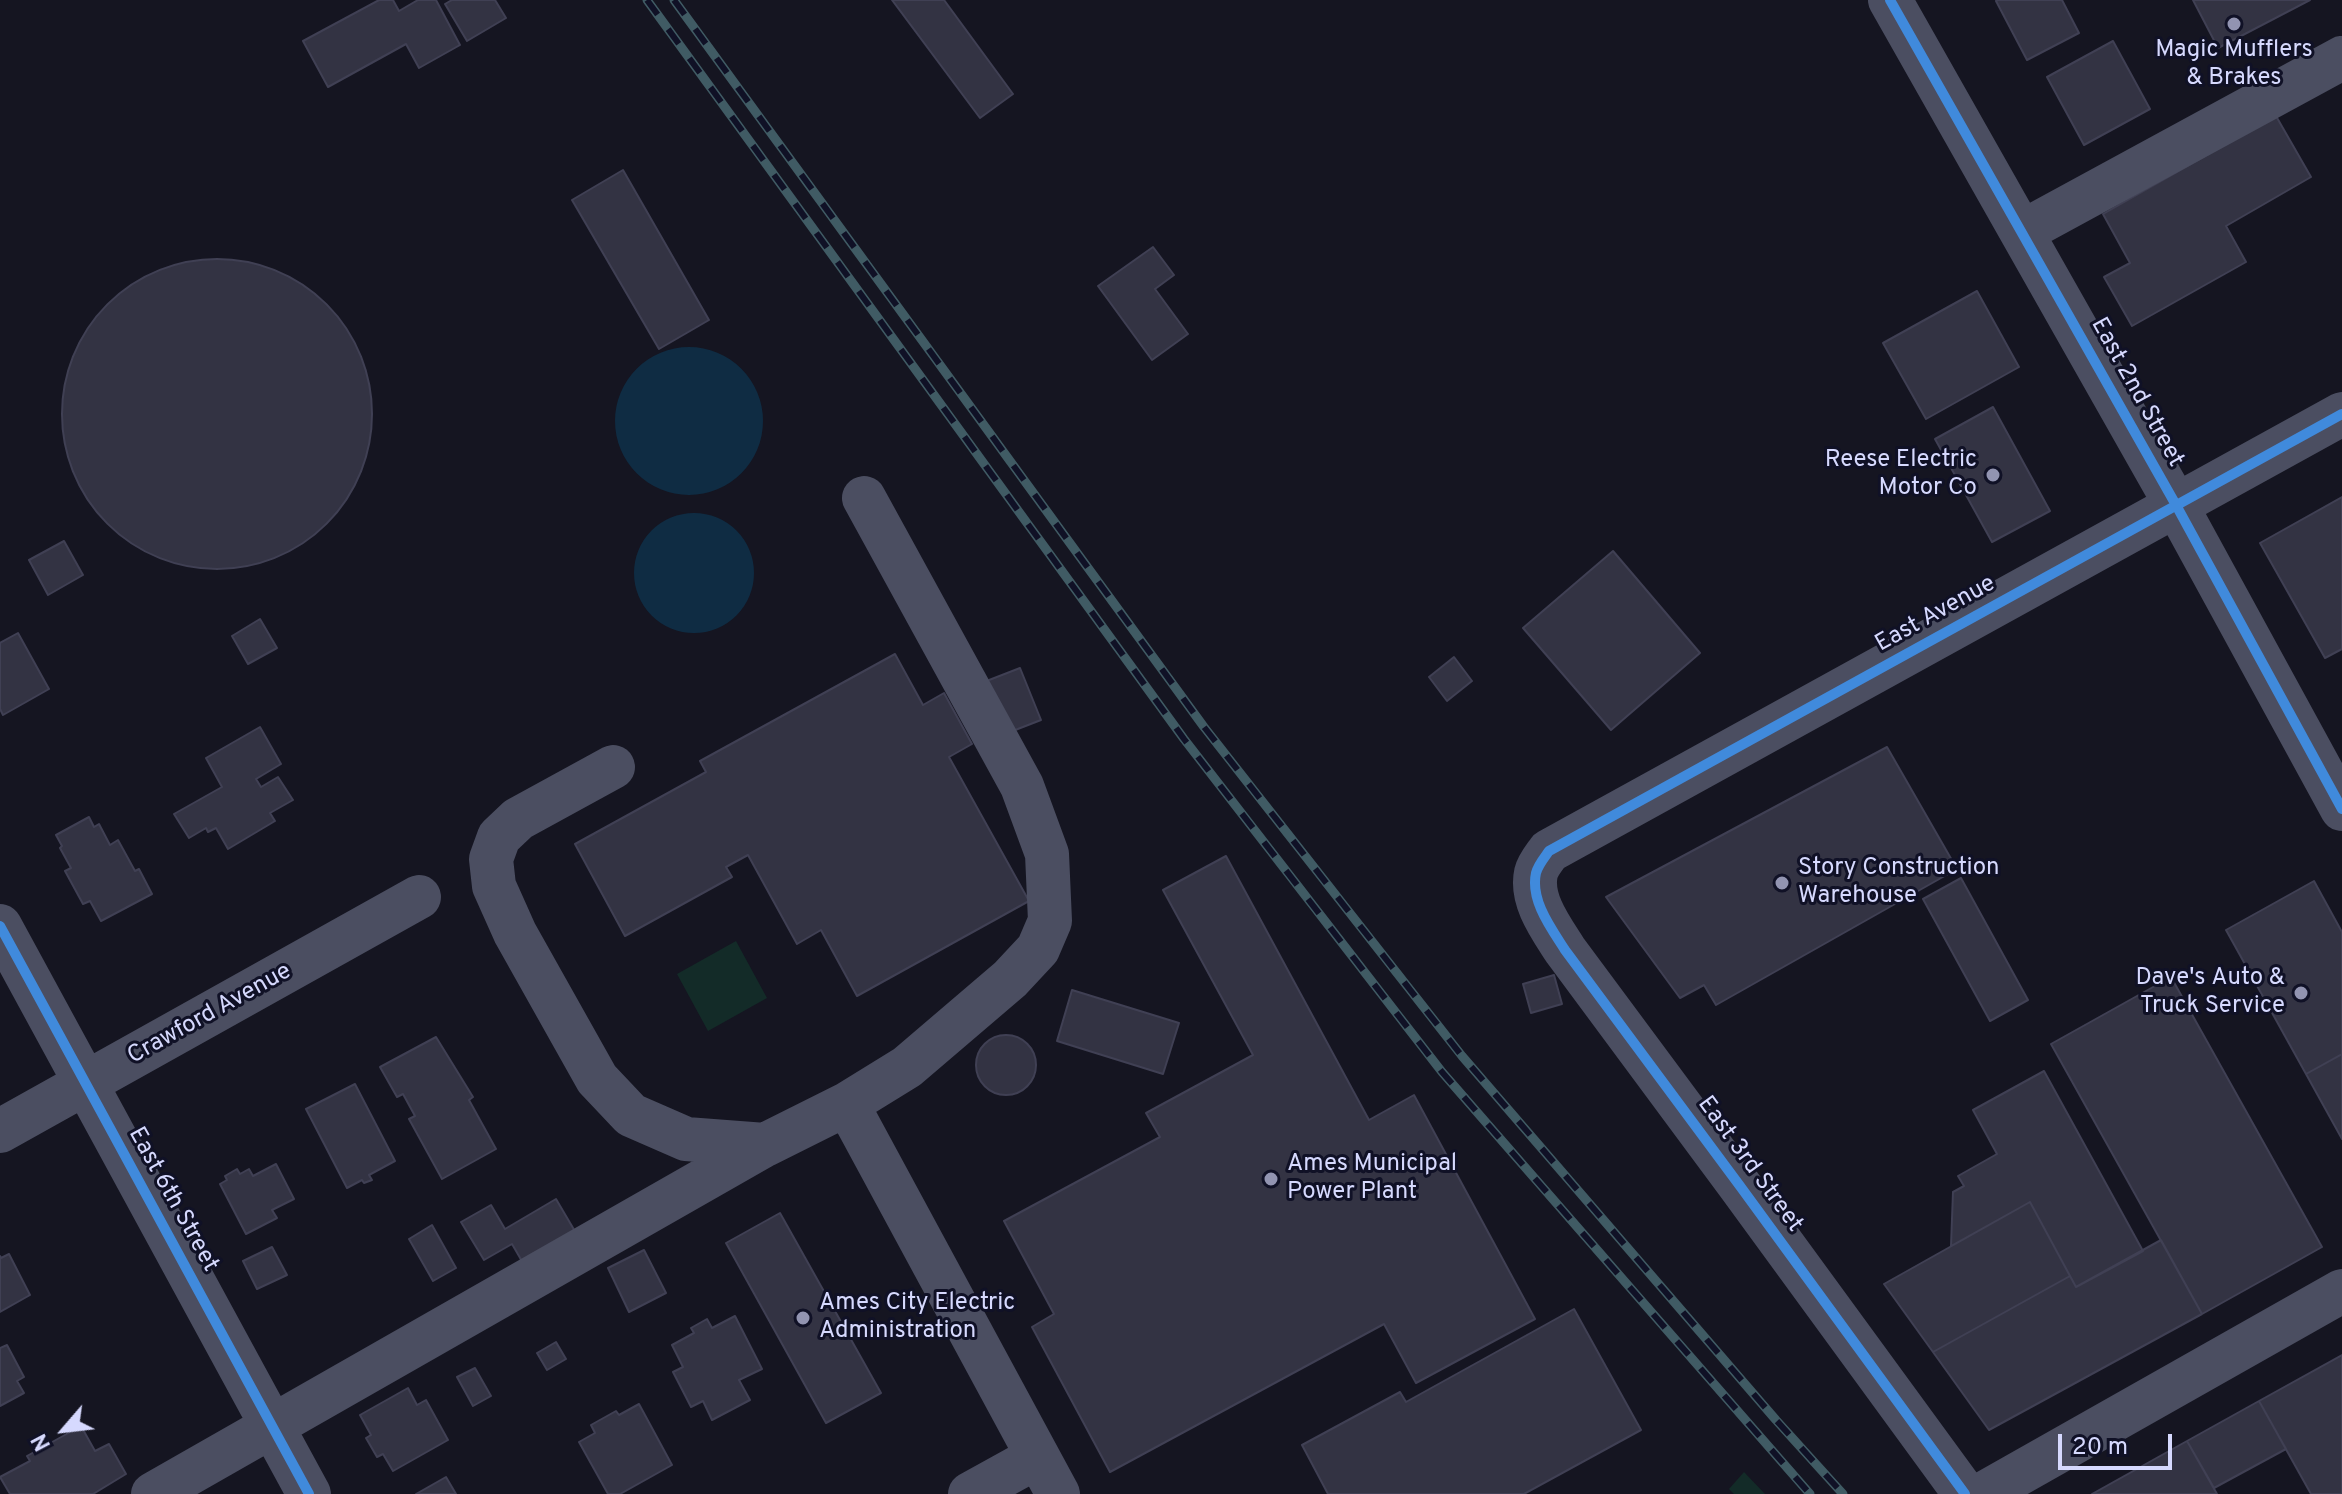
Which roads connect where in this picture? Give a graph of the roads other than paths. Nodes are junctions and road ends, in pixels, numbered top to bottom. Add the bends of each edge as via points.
1 (1890, 0) edge
2 (2342, 58) edge
3 (2022, 232) junction
4 (2342, 414) edge
5 (864, 498) dead end
6 (2176, 505) junction
7 (613, 767) dead end
8 (2342, 809) edge
9 (1549, 851) joint
10 (419, 897) dead end
11 (0, 926) edge
12 (86, 1084) junction
13 (847, 1104) junction
14 (0, 1131) edge
15 (765, 1145) junction
16 (2342, 1291) edge
17 (272, 1426) junction
18 (1048, 1475) edge
19 (153, 1494) edge
20 (309, 1494) edge
21 (970, 1494) edge
22 (1965, 1494) edge
23 (1983, 1494) edge

1 - 3 street, East 2nd Street
2 - 3 street
3 - 6 street, East 2nd Street
4 - 6 street, East Avenue
5 - 13 street via 1022,786 1047,854 1050,921 1038,949 1010,979 907,1067
6 - 8 street, East 2nd Street
6 - 9 street, East Avenue
7 - 15 street via 518,819 499,837 491,859 500,903 597,1079 631,1115 686,1139
9 - 22 street, East 3rd Street via 1536,870 1535,890 1565,950
10 - 12 street, Crawford Avenue
11 - 12 street, East 6th Street
12 - 14 street, Crawford Avenue
12 - 17 street, East 6th Street
13 - 15 street
13 - 18 street
15 - 17 street
16 - 23 street
17 - 19 street
17 - 20 street, East 6th Street
18 - 21 street

